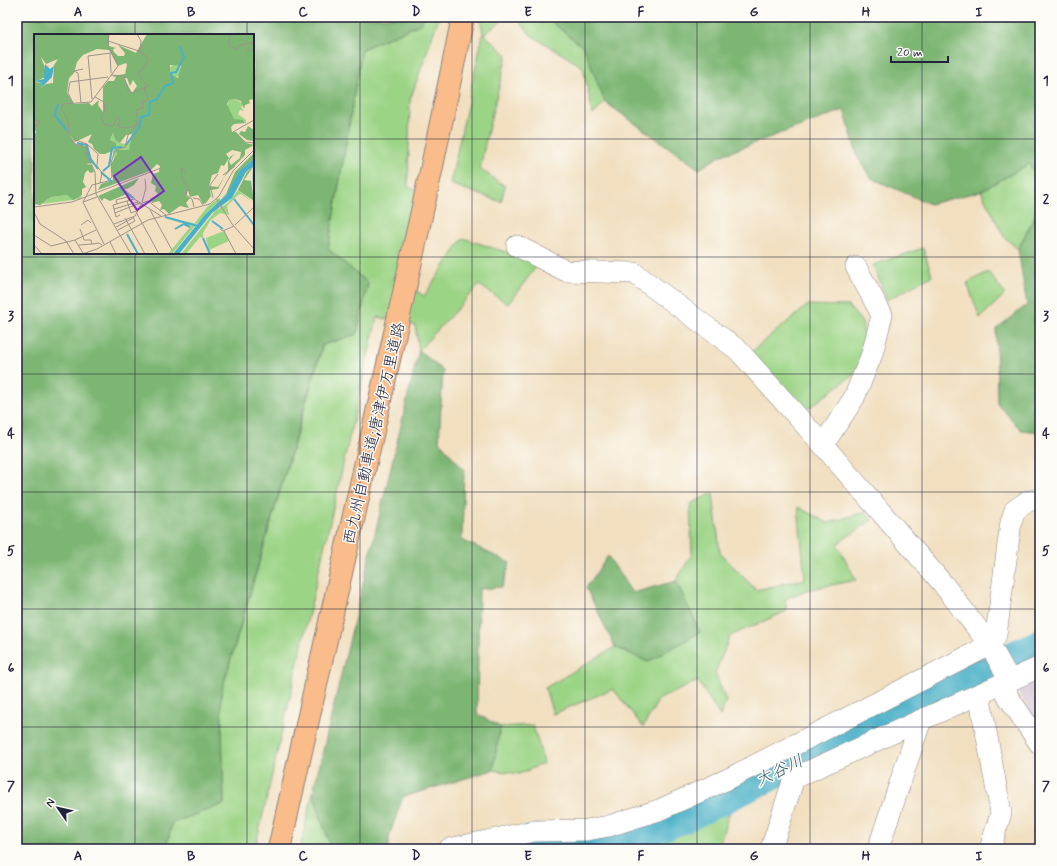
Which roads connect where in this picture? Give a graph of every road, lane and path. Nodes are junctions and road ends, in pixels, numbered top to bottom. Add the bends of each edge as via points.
1 (463, 17) edge
2 (517, 246) dead end
3 (856, 268) dead end
4 (823, 445) junction
5 (1040, 499) edge
6 (991, 648) junction
7 (1040, 667) edge
8 (1005, 677) junction
9 (979, 694) junction
10 (921, 720) junction
11 (1040, 744) edge
12 (279, 849) edge
13 (450, 849) edge
14 (771, 849) edge
15 (878, 849) edge
16 (990, 849) edge

1 - 12 highway, 西九州自動車道;唐津伊万里道路 via 431,171
2 - 4 street via 566,271 634,274 738,350
3 - 4 street via 882,315 872,354 854,398
4 - 6 street via 943,584
5 - 6 street via 1028,501 1015,510 1011,522 996,635
6 - 8 street
6 - 13 street via 728,779 659,810 587,830 534,831
7 - 8 street
8 - 9 street
8 - 11 street via 1007,695
9 - 10 street
9 - 16 street via 1001,813
10 - 14 street via 794,778
10 - 15 street

